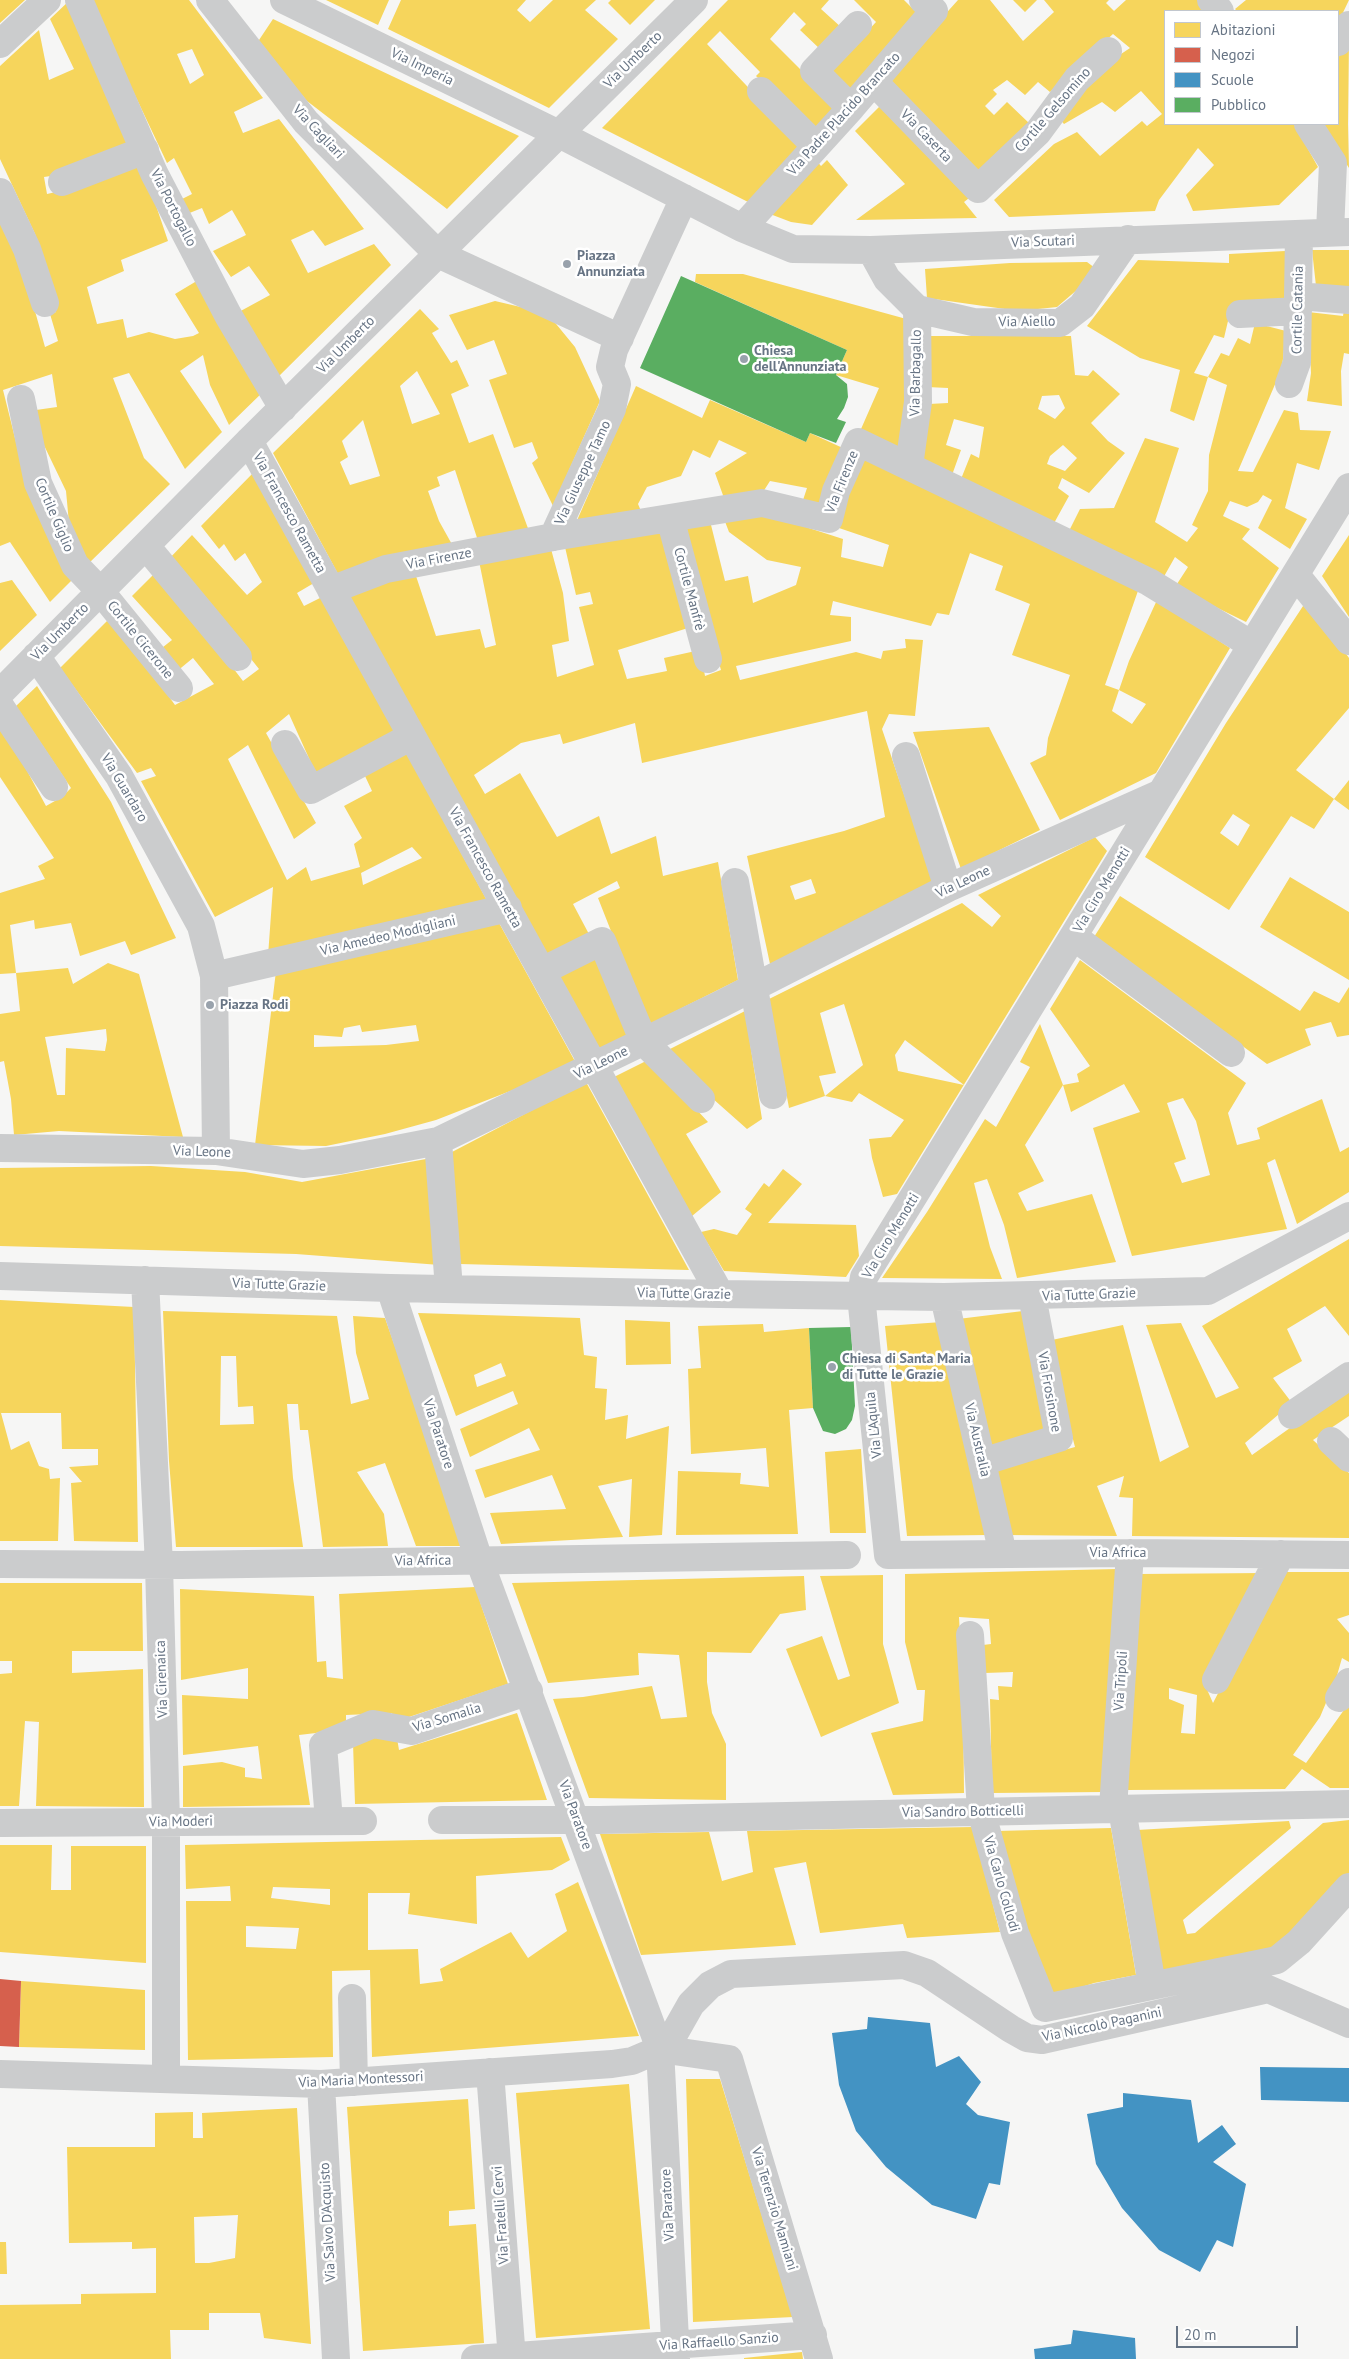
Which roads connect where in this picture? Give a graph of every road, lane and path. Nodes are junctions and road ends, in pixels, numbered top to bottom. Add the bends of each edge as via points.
1 (47, 0) edge
2 (79, 0) edge
3 (210, 0) edge
4 (284, 0) edge
5 (694, 0) edge
6 (1211, 0) edge
7 (934, 4) edge
8 (1219, 10) edge
9 (858, 25) dead end
10 (1349, 25) edge
11 (1339, 40) edge
12 (0, 44) edge
13 (1108, 51) dead end
14 (874, 82) junction
15 (761, 91) dead end
16 (852, 108) junction
17 (1309, 125) edge
18 (559, 134) junction
19 (816, 146) junction
20 (145, 150) junction
21 (62, 182) dead end
22 (978, 189) joint
23 (0, 192) edge
24 (684, 198) junction
25 (742, 228) junction
26 (1340, 232) edge
27 (1299, 234) junction
28 (1128, 239) junction
29 (871, 250) junction
30 (438, 254) junction
31 (1349, 300) edge
32 (45, 303) dead end
33 (1298, 303) junction
34 (917, 309) junction
35 (1240, 314) dead end
36 (620, 338) junction
37 (1289, 384) dead end
38 (21, 399) dead end
39 (283, 408) junction
40 (249, 441) junction
41 (909, 466) junction
42 (1349, 487) edge
43 (670, 518) junction
44 (553, 536) junction
45 (146, 546) junction
46 (1296, 575) junction
47 (332, 590) junction
48 (101, 592) junction
49 (1349, 641) edge
50 (1252, 645) junction
51 (36, 656) junction
52 (238, 657) dead end
53 (708, 659) dead end
54 (179, 688) dead end
55 (0, 693) edge
56 (0, 706) edge
57 (412, 736) junction
58 (285, 744) dead end
59 (906, 756) dead end
60 (54, 787) dead end
61 (1161, 793) junction
62 (735, 882) dead end
63 (948, 888) junction
64 (508, 908) junction
65 (1074, 937) junction
66 (542, 971) junction
67 (214, 976) junction
68 (752, 988) junction
69 (644, 1042) junction
70 (1231, 1053) dead end
71 (594, 1066) junction
72 (773, 1095) dead end
73 (701, 1099) dead end
74 (438, 1141) junction
75 (0, 1148) edge
76 (216, 1152) junction
77 (1349, 1216) edge
78 (0, 1276) edge
79 (145, 1280) junction
80 (390, 1288) junction
81 (449, 1289) junction
82 (720, 1294) junction
83 (861, 1296) junction
84 (1032, 1296) junction
85 (944, 1297) junction
86 (1349, 1376) edge
87 (1292, 1415) dead end
88 (982, 1462) junction
89 (1130, 1553) junction
90 (1003, 1554) junction
91 (1281, 1554) junction
92 (847, 1555) dead end
93 (888, 1555) joint
94 (1349, 1555) edge
95 (479, 1560) junction
96 (0, 1564) edge
97 (159, 1565) junction
98 (970, 1635) dead end
99 (1216, 1680) dead end
100 (529, 1691) junction
101 (1349, 1804) edge
102 (1117, 1809) junction
103 (981, 1811) junction
104 (442, 1820) dead end
105 (577, 1820) junction
106 (329, 1821) junction
107 (363, 1821) dead end
108 (166, 1822) junction
109 (0, 1823) edge
110 (1349, 1887) edge
111 (1152, 1985) junction
112 (352, 1998) dead end
113 (1045, 2008) joint
114 (1349, 2024) edge
115 (660, 2049) junction
116 (490, 2072) junction
117 (0, 2074) edge
118 (166, 2079) junction
119 (354, 2082) junction
120 (321, 2084) junction
121 (816, 2347) edge
122 (676, 2352) edge
123 (512, 2358) edge
124 (336, 2359) edge
125 (474, 2359) edge

1 - 12 street
2 - 20 street, Via Portogallo
3 - 30 street, Via Cagliari via 306,122
4 - 18 street, Via Imperia
5 - 18 street, Via Umberto
6 - 8 street
7 - 14 street, Via Padre Placido Brancato
9 - 16 street via 814,71
10 - 11 street
13 - 22 street, Cortile Gelsomino via 1077,78 1038,132
14 - 16 street, Via Padre Placido Brancato
14 - 22 street, Via Caserta
15 - 19 street
16 - 19 street, Via Padre Placido Brancato
17 - 26 street via 1332,163
18 - 24 street, Via Imperia
18 - 30 street, Via Umberto
19 - 25 street, Via Padre Placido Brancato
20 - 21 street
20 - 39 street, Via Portogallo via 228,315
23 - 32 street via 27,249
24 - 25 street, Via Scutari
24 - 36 street, Via Giuseppe Tamo
25 - 29 street, Via Scutari via 793,249
26 - 27 street, Via Scutari
27 - 28 street, Via Scutari
27 - 33 street, Cortile Catania
28 - 29 street, Via Scutari
28 - 34 street, Via Aiello via 1082,306 1060,323 973,322
29 - 34 street via 887,279
30 - 36 street
30 - 39 street, Via Umberto
31 - 33 street
33 - 35 street
33 - 37 street, Cortile Catania via 1297,362
34 - 41 street, Via Barbagallo via 918,402
36 - 44 street, Via Giuseppe Tamo via 610,367 617,384 612,408
38 - 48 street, Cortile Giglio via 38,483 75,565
39 - 40 street, Via Umberto
40 - 45 street, Via Umberto
40 - 47 street, Via Francesco Rametta
41 - 43 street, Via Firenze via 858,442 836,491 829,519 762,503
41 - 50 street, Via Firenze via 1149,582
42 - 46 street, Via Ciro Menotti
43 - 44 street, Via Firenze
43 - 53 street, Cortile Manfrè
44 - 47 street, Via Firenze via 386,569
45 - 48 street, Via Umberto
45 - 52 street
46 - 49 street
46 - 50 street, Via Ciro Menotti
47 - 57 street, Via Francesco Rametta
48 - 51 street, Via Umberto
48 - 54 street, Cortile Cicerone
50 - 61 street, Via Ciro Menotti
51 - 55 street, Via Umberto
51 - 67 street, Via Guardaro via 118,776 201,926
56 - 60 street
57 - 58 street via 311,790
57 - 64 street, Via Francesco Rametta
59 - 63 street
61 - 63 street, Via Leone
61 - 65 street, Via Ciro Menotti
62 - 68 street
63 - 68 street, Via Leone
64 - 66 street, Via Francesco Rametta
64 - 67 street, Via Amedeo Modigliani
65 - 70 street
65 - 83 street, Via Ciro Menotti via 864,1277
66 - 69 street via 602,941
66 - 71 street, Via Francesco Rametta
67 - 76 street, Via Guardaro
68 - 69 street, Via Leone
68 - 72 street
69 - 71 street, Via Leone
69 - 73 street
71 - 74 street, Via Leone
71 - 82 street, Via Francesco Rametta
74 - 76 street, Via Leone via 303,1164
74 - 81 street
75 - 76 street, Via Leone
77 - 84 street, Via Tutte Grazie via 1208,1291
78 - 79 street, Via Tutte Grazie
79 - 80 street, Via Tutte Grazie
79 - 97 street, Via Cirenaica
80 - 81 street, Via Tutte Grazie
80 - 95 street, Via Paratore
81 - 82 street, Via Tutte Grazie
82 - 83 street, Via Tutte Grazie
83 - 85 street, Via Tutte Grazie
83 - 93 street, Via L'Aquila
84 - 85 street, Via Tutte Grazie
84 - 88 street, Via Frosinone via 1058,1438
85 - 88 street, Via Australia
86 - 87 street
88 - 90 street, Via Australia
89 - 90 street, Via Africa
89 - 91 street, Via Africa
89 - 102 street, Via Tripoli
90 - 93 street, Via Africa
91 - 94 street, Via Africa
91 - 99 street
92 - 95 street, Via Africa
95 - 97 street, Via Africa
95 - 100 street, Via Paratore
96 - 97 street, Via Africa
97 - 108 street, Via Cirenaica
98 - 103 street, Via Carlo Collodi
100 - 105 street, Via Paratore
100 - 106 street, Via Somalia via 412,1732 373,1724 323,1745
101 - 102 street, Via Sandro Botticelli
102 - 103 street, Via Sandro Botticelli
102 - 111 street, Via Tripoli
103 - 105 street, Via Sandro Botticelli
103 - 113 street, Via Carlo Collodi via 1015,1933
104 - 105 street
105 - 115 street, Via Paratore
106 - 107 street, Via Moderi
106 - 108 street, Via Moderi
108 - 109 street, Via Moderi
108 - 118 street, Via Cirenaica
110 - 111 street, Via Niccolò Paganini via 1299,1942 1277,1960
111 - 113 street, Via Niccolò Paganini
112 - 119 street
114 - 115 street, Via Niccolò Paganini via 1268,1989 1042,2040 1027,2038 927,1973 904,1965 732,1974 710,1985 691,2004 674,2034
115 - 116 street, Via Maria Montessori via 632,2061 612,2064
115 - 121 street, Via Terenzio Mamiani via 729,2059
115 - 122 street, Via Paratore
116 - 119 street, Via Maria Montessori
116 - 123 street, Via Fratelli Cervi
117 - 118 street, Via Maria Montessori
118 - 120 street, Via Maria Montessori
119 - 120 street, Via Maria Montessori
120 - 124 street, Via Salvo D'Acquisto
121 - 122 street, Via Raffaello Sanzio
122 - 123 street, Via Raffaello Sanzio
123 - 125 street, Via Raffaello Sanzio

